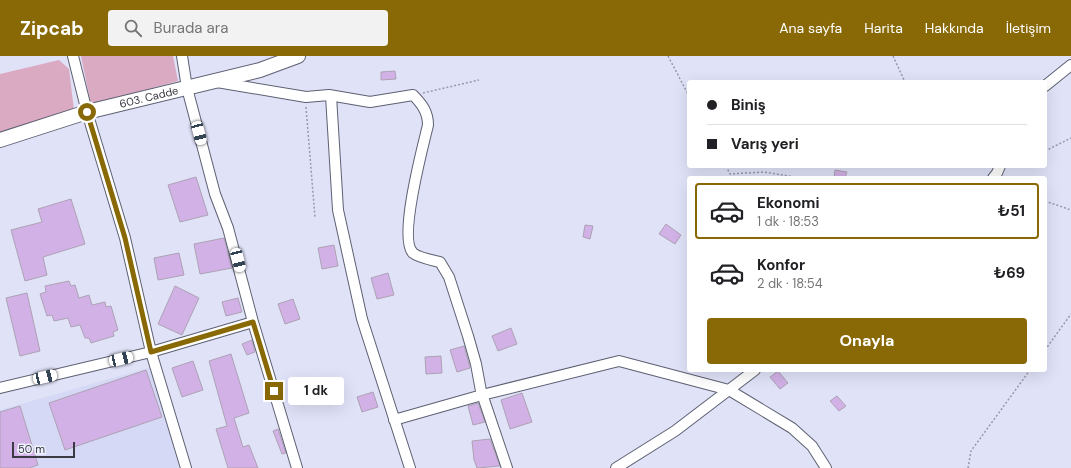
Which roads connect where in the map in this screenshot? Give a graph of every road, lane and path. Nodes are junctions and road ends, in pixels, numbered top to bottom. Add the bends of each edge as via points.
1 (73, 56) edge
2 (182, 56) edge
3 (298, 56) edge
4 (668, 56) edge
5 (893, 56) edge
6 (1071, 65) edge
7 (480, 80) dead end
8 (904, 80) edge
9 (212, 82) junction
10 (1047, 84) edge
11 (187, 88) junction
12 (687, 92) edge
13 (413, 95) junction
14 (331, 96) junction
15 (306, 97) junction
16 (87, 112) junction
17 (1071, 138) edge
18 (0, 140) edge
19 (1047, 149) edge
20 (727, 168) edge
21 (788, 176) edge
22 (1047, 202) edge
23 (1071, 210) edge
24 (315, 218) dead end
25 (1071, 314) edge
26 (253, 322) junction
27 (1047, 347) edge
28 (151, 352) junction
29 (752, 372) edge
30 (1029, 372) edge
31 (0, 388) edge
32 (729, 390) junction
33 (482, 395) junction
34 (394, 420) junction
35 (186, 468) edge
36 (297, 468) edge
37 (410, 468) edge
38 (507, 468) edge
39 (616, 468) edge
40 (826, 468) edge
41 (968, 468) edge

1 - 16 street
2 - 11 street
3 - 9 street, 603. Cadde via 260,70
4 - 12 path
5 - 8 path
6 - 10 street
7 - 13 path
9 - 11 street, 603. Cadde
9 - 15 street
11 - 16 street, 603. Cadde
11 - 26 street via 215,194 238,260
13 - 14 street via 370,102
13 - 33 street via 428,115 428,125 411,200 408,238 410,249 414,254 440,262 449,277 468,336
14 - 15 street
14 - 34 street via 338,210 362,319
15 - 24 path
16 - 18 street, 603. Cadde
16 - 28 street via 125,238
17 - 19 path
20 - 21 path via 730,174 764,172
22 - 23 path
25 - 27 path
26 - 28 street
26 - 36 street
28 - 31 street
28 - 35 street
29 - 32 street
30 - 41 path via 971,451
32 - 33 street via 619,361
32 - 39 street via 675,431
32 - 40 street via 792,428 812,446
33 - 34 street
33 - 38 street
34 - 37 street

